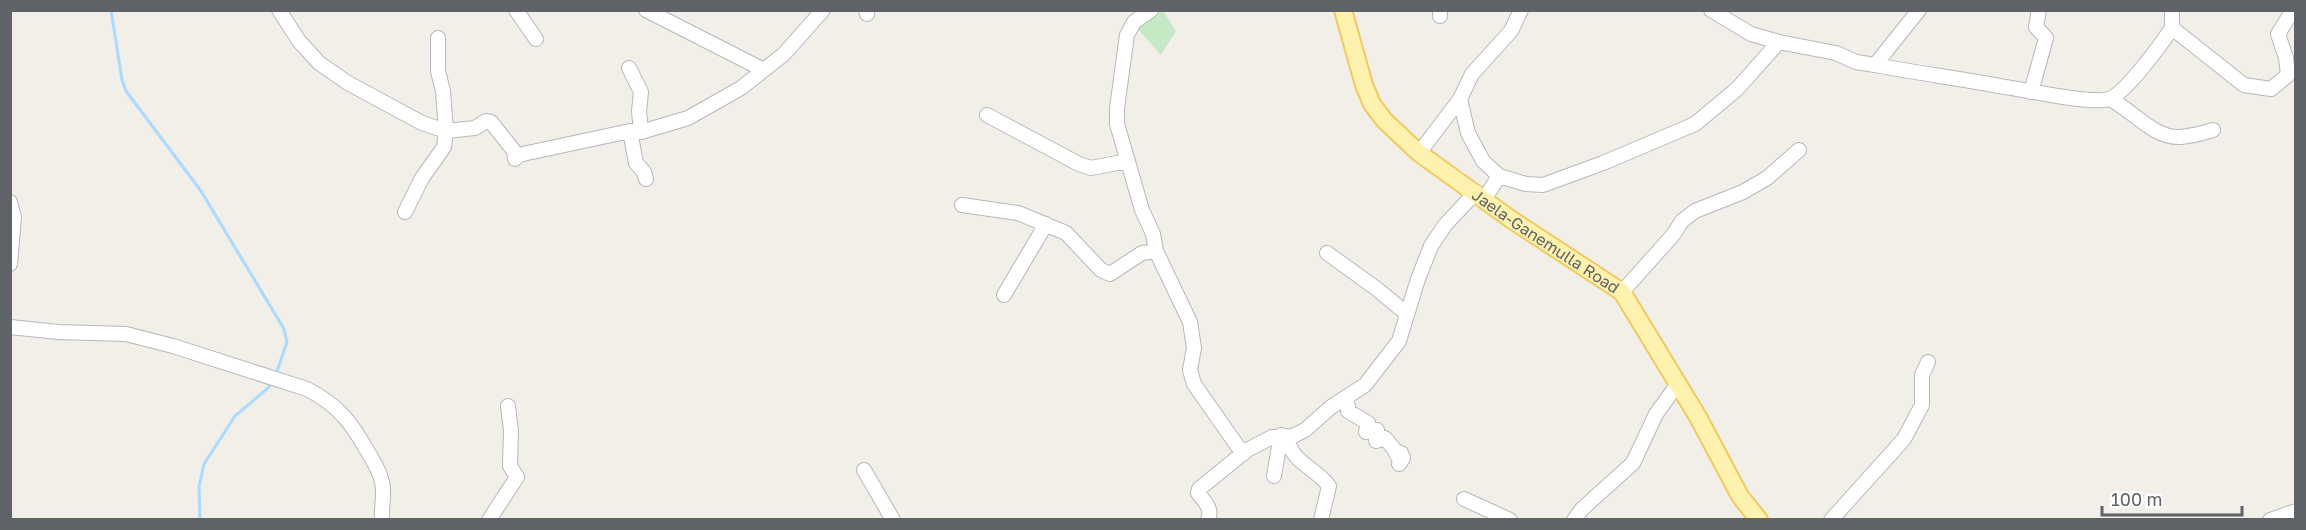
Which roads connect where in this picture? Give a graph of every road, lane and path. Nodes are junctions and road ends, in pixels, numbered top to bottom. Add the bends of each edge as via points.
1 (279, 10) edge
2 (516, 10) edge
3 (646, 10) edge
4 (824, 10) edge
5 (1151, 10) edge
6 (1343, 10) edge
7 (1521, 10) edge
8 (1711, 10) edge
9 (1740, 10) edge
10 (1919, 10) edge
11 (2039, 10) edge
12 (2172, 10) edge
13 (2293, 10) edge
14 (1732, 22) junction
15 (2172, 28) junction
16 (438, 38) dead end
17 (536, 39) dead end
18 (1779, 42) junction
19 (1875, 65) junction
20 (629, 68) dead end
21 (764, 70) junction
22 (2292, 76) edge
23 (2031, 92) junction
24 (1460, 99) junction
25 (2110, 99) junction
26 (987, 115) dead end
27 (2213, 130) dead end
28 (447, 131) junction
29 (635, 131) junction
30 (1799, 150) dead end
31 (1419, 153) junction
32 (1128, 161) junction
33 (1499, 176) junction
34 (646, 179) dead end
35 (1480, 195) junction
36 (10, 202) edge
37 (962, 206) dead end
38 (405, 212) dead end
39 (1046, 224) junction
40 (1156, 251) junction
41 (1327, 253) dead end
42 (10, 264) edge
43 (1622, 292) junction
44 (1004, 296) dead end
45 (1407, 314) junction
46 (10, 327) edge
47 (1928, 362) dead end
48 (1677, 385) junction
49 (1344, 399) junction
50 (508, 406) dead end
51 (1285, 436) junction
52 (1243, 454) junction
53 (1399, 465) dead end
54 (864, 470) dead end
55 (1274, 476) dead end
56 (1464, 499) dead end
57 (2295, 511) edge
58 (1213, 518) edge
59 (382, 519) edge
60 (489, 519) edge
61 (893, 519) edge
62 (1321, 519) edge
63 (1510, 519) edge
64 (1574, 519) edge
65 (1759, 519) edge
66 (1831, 519) edge
67 (2270, 519) edge

1 - 28 street via 319,63 422,123
2 - 17 street
3 - 21 street
4 - 21 street
5 - 32 street via 1134,22 1127,34 1117,123
6 - 31 main road, Jaela-Ganemulla Road via 1372,104
7 - 24 street via 1511,31 1472,74
8 - 14 street
9 - 14 street
10 - 19 street
11 - 23 street via 2036,27 2046,38
12 - 15 street
13 - 22 street via 2278,34
14 - 18 street via 1751,34
15 - 22 street via 2244,85 2271,89
15 - 25 street via 2147,63
16 - 28 street via 438,71
18 - 19 street
18 - 33 street via 1737,89 1695,124 1542,185
19 - 23 street
20 - 29 street via 641,92
21 - 29 street via 697,114
23 - 25 street
24 - 31 street
24 - 33 street via 1473,146
25 - 27 street via 2157,131 2179,137
26 - 32 street via 1091,168
28 - 29 street via 491,122 514,151 515,159
28 - 38 street via 444,147
29 - 34 street via 636,163
30 - 43 street via 1759,183 1682,221
31 - 35 main road, Jaela-Ganemulla Road
32 - 40 street via 1142,210 1154,234
33 - 35 street
35 - 43 main road, Jaela-Ganemulla Road
35 - 45 street via 1453,216 1431,246
36 - 42 street via 14,217
37 - 39 street via 1018,213
39 - 40 street via 1066,232 1101,270 1110,274 1142,253
39 - 44 street
40 - 52 street via 1190,322 1194,348 1190,370 1194,384
41 - 45 street
43 - 48 main road, Jaela-Ganemulla Road
45 - 49 street via 1399,341 1375,374
46 - 59 street via 126,334 307,389 324,398 354,427 383,483
47 - 66 street via 1922,375 1922,405 1904,439
48 - 64 street via 1656,414 1633,463
48 - 65 main road, Jaela-Ganemulla Road via 1740,496
49 - 51 street via 1305,430
49 - 53 street via 1348,411 1368,423 1366,432 1377,430 1376,441 1385,438 1398,457 1401,453
50 - 60 street via 510,466 517,477
51 - 52 street via 1272,437
51 - 55 street
51 - 62 street via 1293,453 1329,486
52 - 58 street via 1199,489
54 - 61 street
56 - 63 street
57 - 67 street

